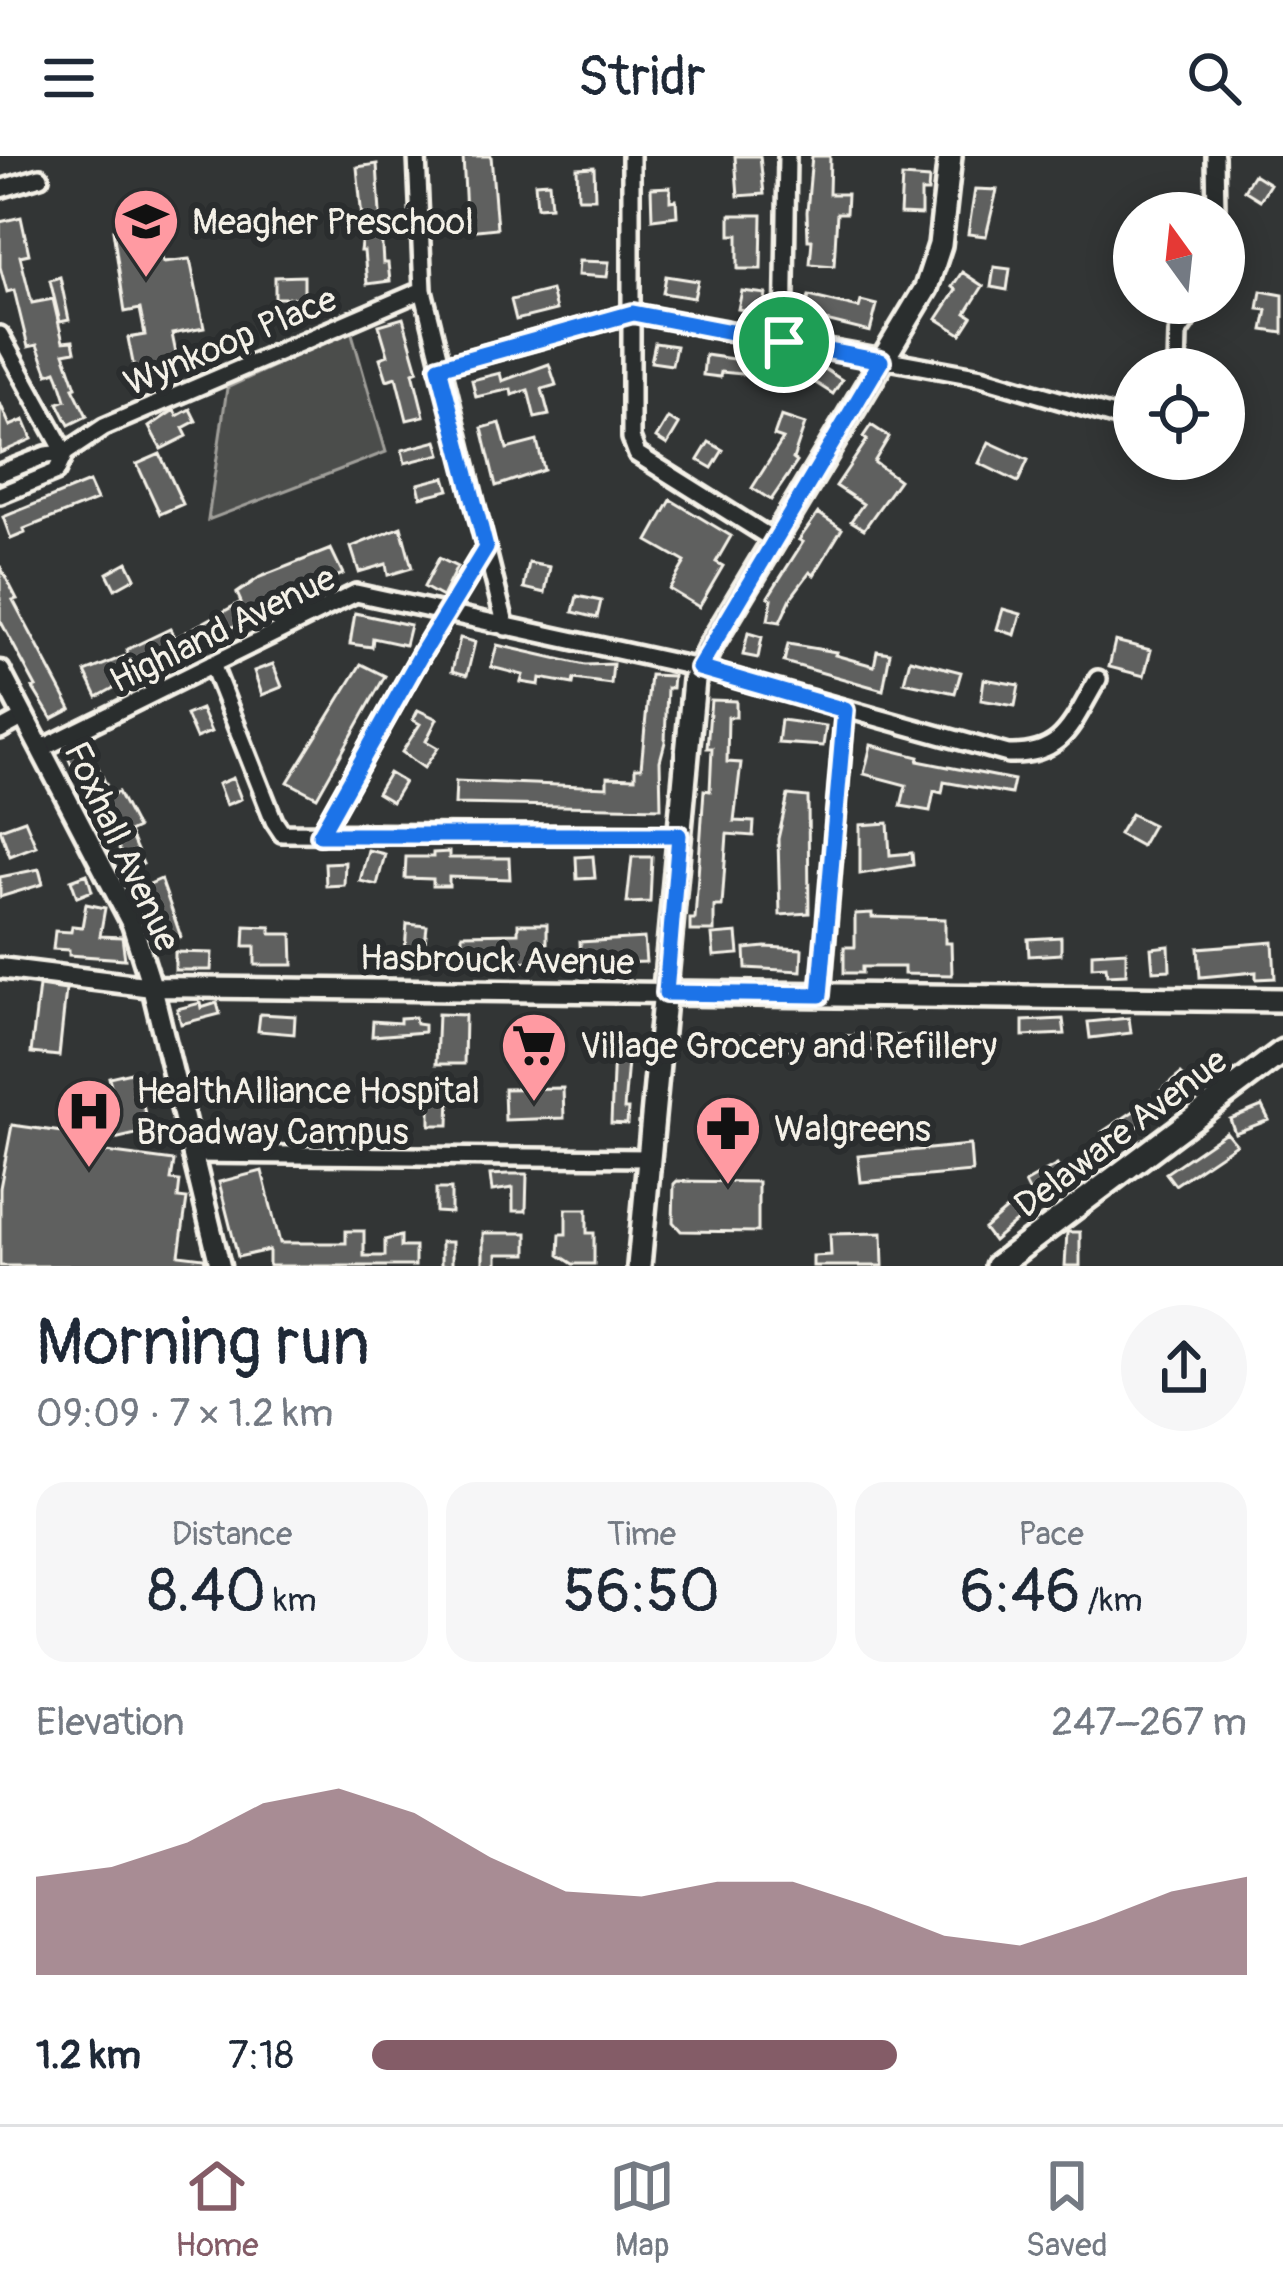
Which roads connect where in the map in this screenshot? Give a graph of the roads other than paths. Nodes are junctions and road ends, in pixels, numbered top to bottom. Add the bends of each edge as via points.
1 (417, 156) edge
2 (631, 156) edge
3 (787, 156) edge
4 (950, 156) edge
5 (1215, 156) edge
6 (40, 177) dead end
7 (0, 189) edge
8 (1216, 192) edge
9 (423, 290) junction
10 (633, 313) junction
11 (0, 335) edge
12 (784, 342) junction
13 (881, 361) junction
14 (439, 367) junction
15 (1113, 416) edge
16 (64, 453) junction
17 (0, 473) edge
18 (0, 495) edge
19 (774, 540) junction
20 (486, 548) junction
21 (446, 613) junction
22 (506, 627) junction
23 (212, 664) junction
24 (699, 668) junction
25 (0, 671) edge
26 (1098, 679) dead end
27 (845, 710) junction
28 (24, 716) junction
29 (0, 730) edge
30 (41, 749) junction
31 (320, 835) junction
32 (679, 835) junction
33 (0, 968) edge
34 (152, 987) junction
35 (666, 993) junction
36 (820, 995) junction
37 (1283, 1000) edge
38 (1283, 1051) edge
39 (192, 1154) junction
40 (650, 1158) junction
41 (220, 1266) edge
42 (639, 1266) edge
43 (997, 1266) edge

1 - 9 street
2 - 10 street
3 - 12 street
4 - 13 main road via 935,268
5 - 8 street
6 - 7 street
9 - 14 street
9 - 16 street, Wynkoop Place via 104,427
10 - 12 street
10 - 14 street
10 - 19 street via 637,454
11 - 16 street
12 - 13 street
13 - 15 street
13 - 19 main road
14 - 20 street
16 - 17 street, Wynkoop Place
16 - 18 street, Wynkoop Place via 56,472
19 - 24 main road
20 - 21 street
20 - 22 street
21 - 22 street, Highland Avenue
21 - 23 street, Highland Avenue via 356,593
21 - 31 street
22 - 24 street, Highland Avenue
23 - 30 street, Highland Avenue
23 - 31 street via 274,821 283,833
24 - 27 street, Highland Avenue
24 - 32 main road
25 - 28 street, Foxhall Avenue
26 - 27 street, Highland Avenue via 1061,740 1028,755
27 - 36 street
28 - 29 street
28 - 30 street, Foxhall Avenue
30 - 34 street, Foxhall Avenue via 132,925
31 - 32 street
32 - 35 main road
33 - 34 street, Hasbrouck Avenue
34 - 35 street, Hasbrouck Avenue
34 - 39 street, Foxhall Avenue
35 - 36 main road, Hasbrouck Avenue
35 - 40 main road
36 - 37 main road, Hasbrouck Avenue
38 - 43 main road, Delaware Avenue
39 - 40 street
39 - 41 street, Foxhall Avenue
40 - 42 main road

